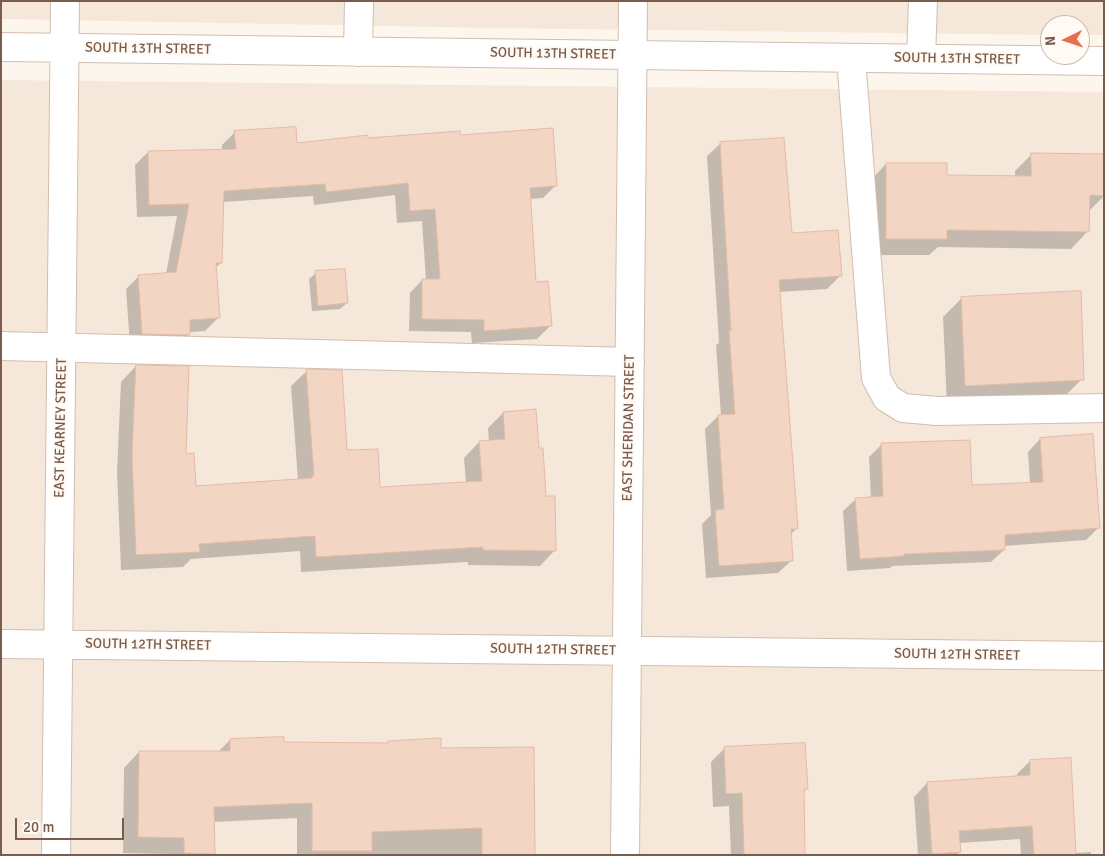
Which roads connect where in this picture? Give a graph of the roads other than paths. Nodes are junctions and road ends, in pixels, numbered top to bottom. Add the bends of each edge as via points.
1 (65, 1) edge
2 (358, 1) edge
3 (633, 1) edge
4 (923, 1) edge
5 (1, 47) edge
6 (65, 48) junction
7 (358, 52) junction
8 (633, 55) junction
9 (851, 58) junction
10 (921, 59) junction
11 (1104, 61) edge
12 (1, 346) edge
13 (62, 347) junction
14 (630, 362) junction
15 (1104, 408) edge
16 (1, 644) edge
17 (58, 644) junction
18 (627, 651) junction
19 (1104, 656) edge
20 (56, 855) edge
21 (625, 855) edge

1 - 6 street, EAST KEARNEY STREET
2 - 7 street
3 - 8 street, EAST SHERIDAN STREET
4 - 10 street
5 - 6 street, SOUTH 13TH STREET
6 - 7 street, SOUTH 13TH STREET
6 - 13 street, EAST KEARNEY STREET
7 - 8 street, SOUTH 13TH STREET
8 - 9 street, SOUTH 13TH STREET
8 - 14 street, EAST SHERIDAN STREET
9 - 10 street, SOUTH 13TH STREET
9 - 15 street via 876,378 887,398 903,408 937,411
10 - 11 street, SOUTH 13TH STREET
12 - 13 street
13 - 14 street
13 - 17 street, EAST KEARNEY STREET
14 - 18 street, EAST SHERIDAN STREET
16 - 17 street, SOUTH 12TH STREET
17 - 18 street, SOUTH 12TH STREET
17 - 20 street, EAST KEARNEY STREET
18 - 19 street, SOUTH 12TH STREET
18 - 21 street, EAST SHERIDAN STREET

